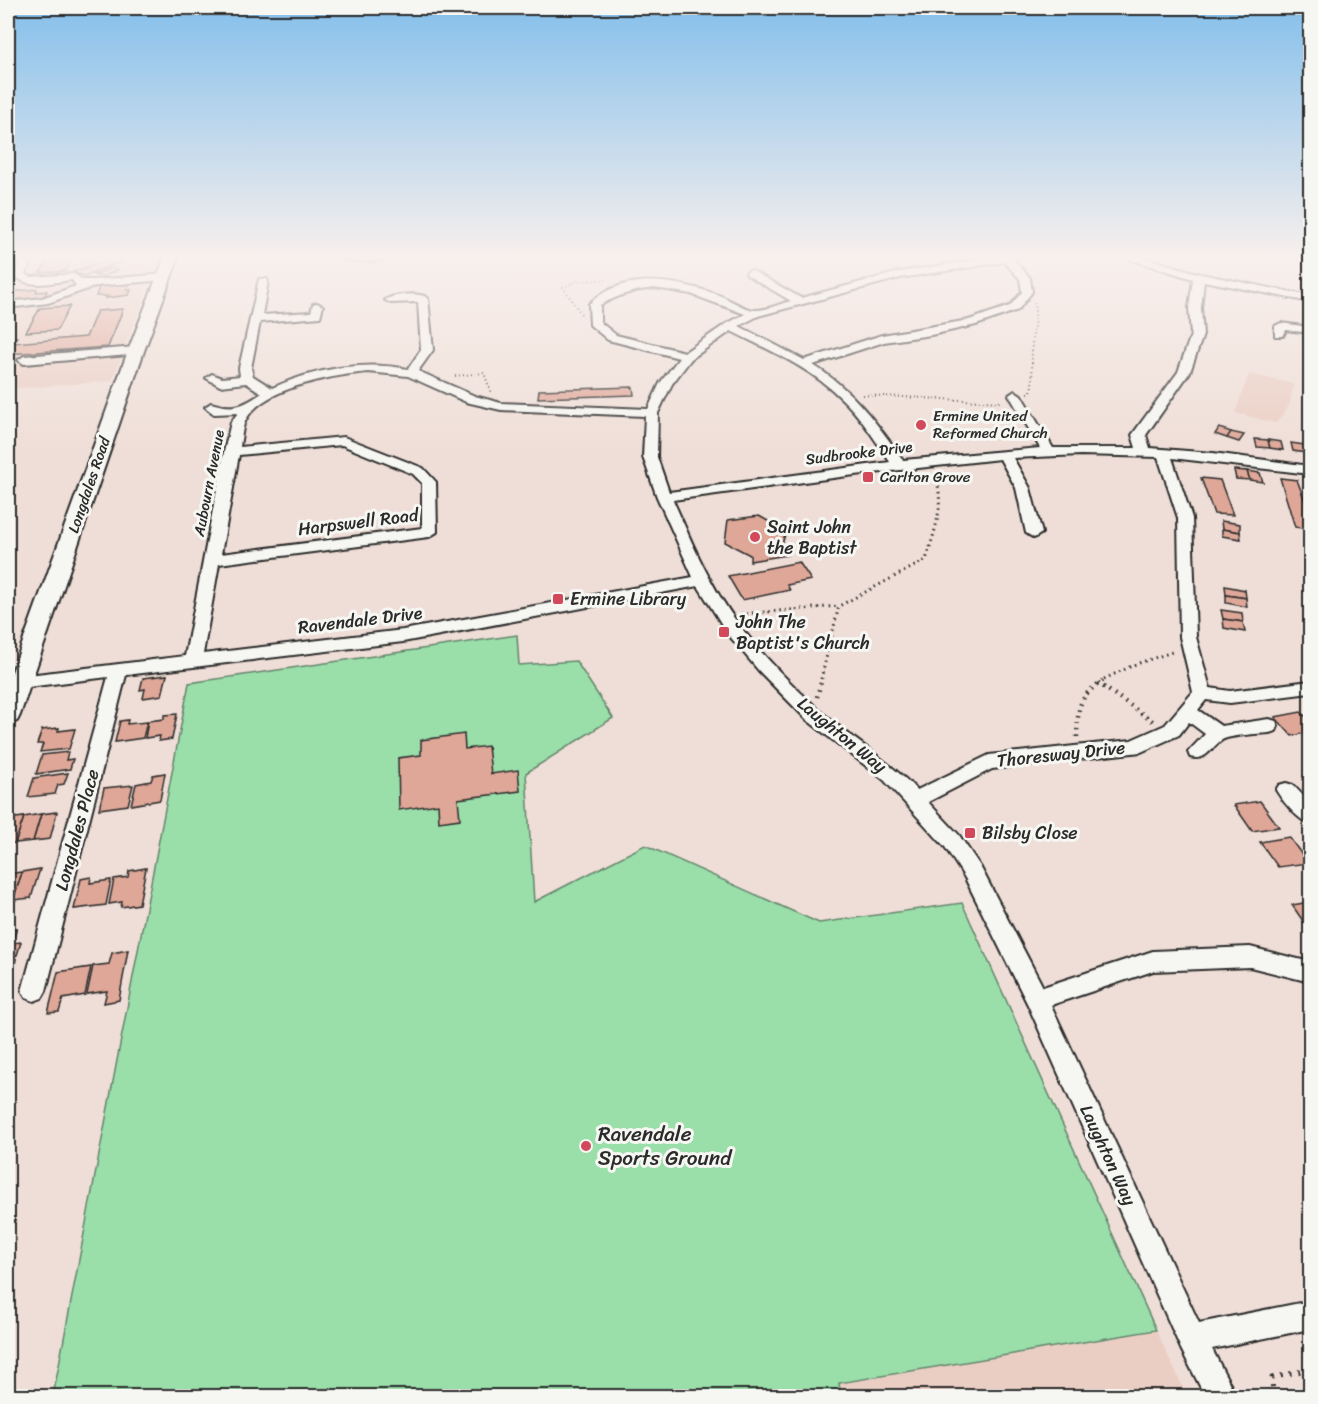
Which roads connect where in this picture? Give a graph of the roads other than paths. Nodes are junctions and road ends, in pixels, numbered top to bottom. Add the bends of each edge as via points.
1 (147, 322) edge
2 (254, 322) edge
3 (425, 322) edge
4 (594, 322) edge
5 (739, 322) edge
6 (979, 322) edge
7 (1196, 322) edge
8 (730, 326) junction
9 (1311, 330) edge
10 (1279, 334) dead end
11 (136, 351) junction
12 (687, 356) junction
13 (24, 360) dead end
14 (803, 364) junction
15 (411, 373) junction
16 (212, 378) dead end
17 (249, 379) junction
18 (271, 393) junction
19 (1018, 399) road end
20 (211, 407) dead end
21 (249, 409) junction
22 (652, 413) junction
23 (231, 452) junction
24 (1050, 452) junction
25 (1145, 453) junction
26 (1164, 454) junction
27 (1004, 455) junction
28 (898, 464) junction
29 (1311, 470) edge
30 (664, 497) junction
31 (1034, 533) dead end
32 (211, 560) junction
33 (702, 580) junction
34 (193, 660) junction
35 (119, 669) junction
36 (20, 682) junction
37 (1311, 687) edge
38 (1202, 693) junction
39 (1187, 712) junction
40 (8, 715) edge
41 (1269, 726) dead end
42 (1218, 733) junction
43 (1197, 752) dead end
44 (1286, 790) dead end
45 (916, 800) junction
46 (1311, 816) edge
47 (1306, 969) edge
48 (34, 991) dead end
49 (1037, 999) junction
50 (1311, 1315) edge
51 (1191, 1339) junction
52 (1221, 1396) edge

1 - 11 main road, Longdales Road
2 - 17 street via 245,369
3 - 15 street via 427,350
4 - 12 street via 612,338
5 - 8 street, Laughton Way
6 - 14 street via 882,339
7 - 25 street via 1197,335 1184,372 1139,435
8 - 12 street, Laughton Way
8 - 14 street
9 - 10 street via 1281,326
11 - 13 street
11 - 36 main road, Longdales Road
12 - 22 street, Laughton Way via 666,383
14 - 28 street via 844,394 869,421
15 - 18 street, Aubourn Avenue via 380,369 340,372 298,381
15 - 22 street, Aubourn Avenue via 490,405
16 - 17 street via 220,382
17 - 18 street
18 - 21 street, Aubourn Avenue
19 - 24 street
20 - 21 street
21 - 23 street, Aubourn Avenue via 238,422
22 - 30 street, Laughton Way via 650,457
23 - 32 street, Aubourn Avenue
23 - 32 street, Harpswell Road via 338,441 360,446 418,471 429,482 429,532
24 - 25 street, Sudbrooke Drive
24 - 27 street, Sudbrooke Drive
25 - 26 street, Sudbrooke Drive
26 - 29 street, Sudbrooke Drive
26 - 38 street via 1185,518 1188,637
27 - 28 street, Sudbrooke Drive
27 - 31 street via 1023,488
28 - 30 street, Sudbrooke Drive
30 - 33 street, Laughton Way
32 - 34 street, Aubourn Avenue
33 - 34 street, Ravendale Drive via 403,636
33 - 45 street, Laughton Way via 765,667 813,716 891,775
34 - 35 street, Ravendale Drive
35 - 36 street, Ravendale Drive
35 - 48 street, Longdales Place
36 - 40 main road, Longdales Road
37 - 38 street via 1230,697
38 - 39 street, Thoresway Drive
39 - 42 street
39 - 45 street, Thoresway Drive via 1172,730 1134,747 989,762
41 - 42 street
42 - 43 street
44 - 46 street
45 - 49 street, Laughton Way via 973,872
47 - 49 street via 1250,957 1153,961
49 - 51 street, Laughton Way
50 - 51 street
51 - 52 street, Laughton Way

